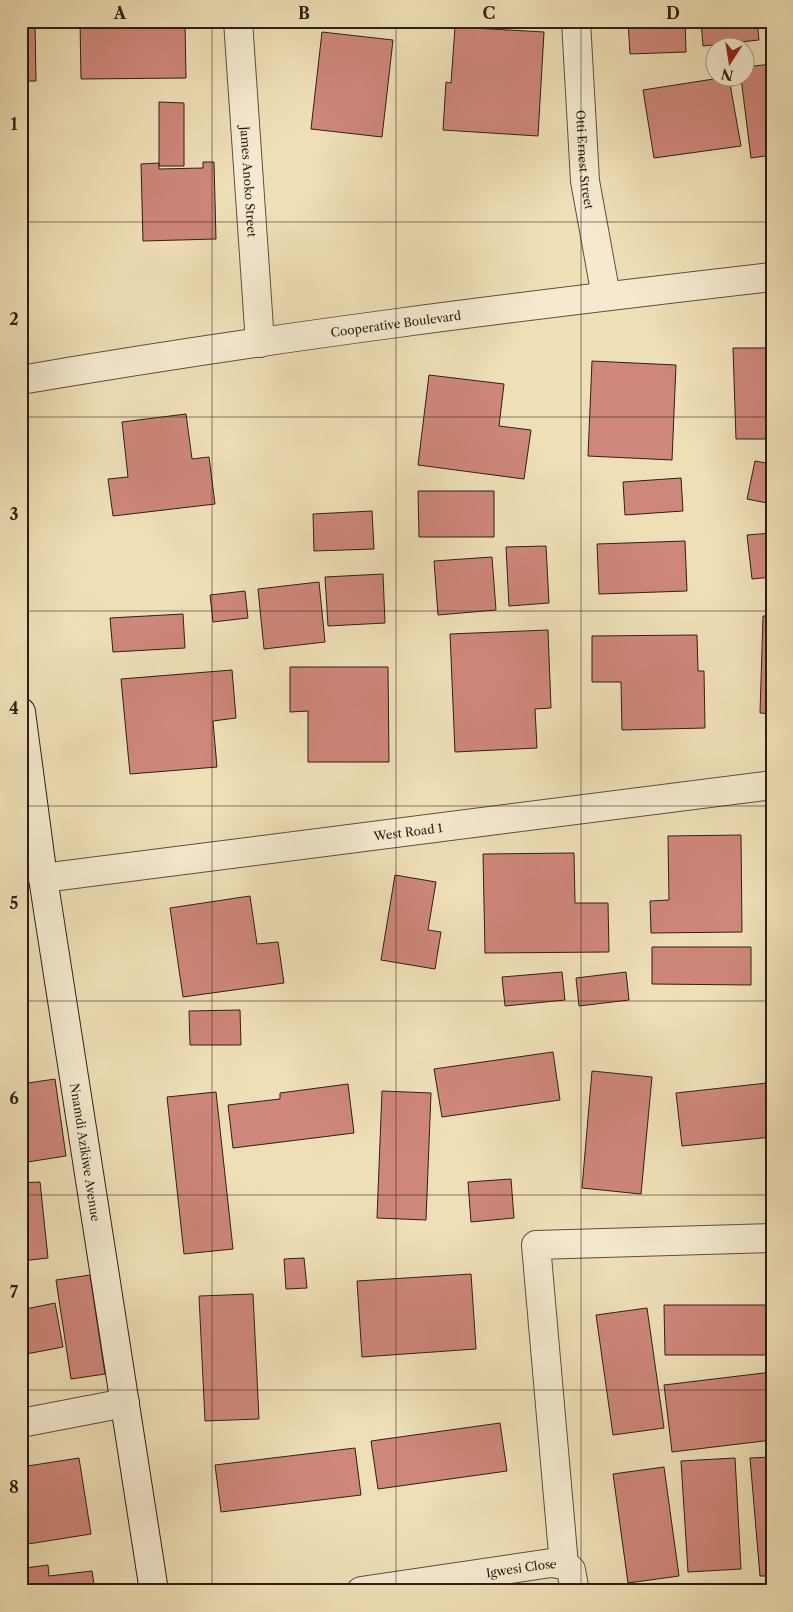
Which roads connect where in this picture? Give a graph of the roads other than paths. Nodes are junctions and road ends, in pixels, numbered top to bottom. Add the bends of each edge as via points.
1 (238, 21) edge
2 (576, 21) edge
3 (772, 277) edge
4 (606, 296) junction
5 (260, 343) junction
6 (21, 380) edge
7 (21, 712) edge
8 (772, 785) edge
9 (43, 878) junction
10 (772, 1238) edge
11 (126, 1403) junction
12 (21, 1423) edge
13 (564, 1565) junction
14 (154, 1591) edge
15 (361, 1591) edge
16 (575, 1591) edge

1 - 5 street, James Anoko Street
2 - 4 street, Otti Ernest Street via 585,181
3 - 4 street, Cooperative Boulevard
4 - 5 street, Cooperative Boulevard
5 - 6 street, Cooperative Boulevard
7 - 9 street, Nnamdi Azikiwe Avenue
8 - 9 street, West Road 1
9 - 11 street, Nnamdi Azikiwe Avenue
10 - 13 street via 536,1245
11 - 12 street
11 - 14 street, Nnamdi Azikiwe Avenue
13 - 15 street, Igwesi Close via 539,1564
13 - 16 street, Igwesi Close via 571,1570

